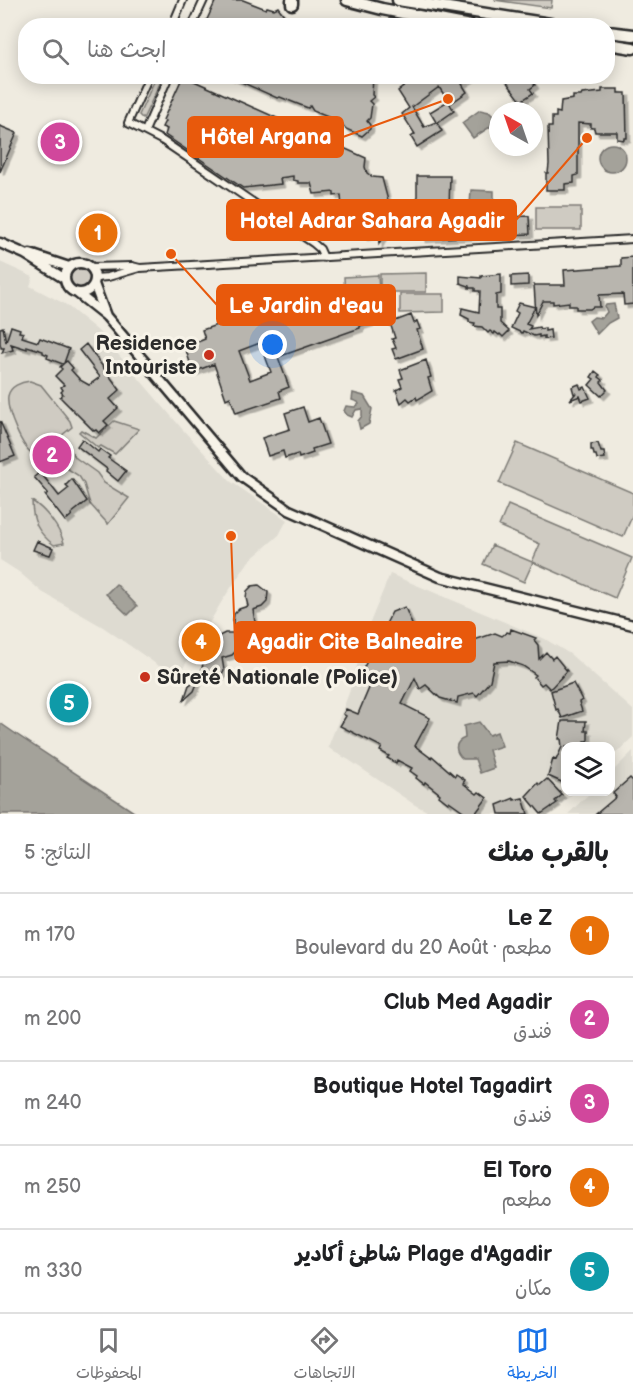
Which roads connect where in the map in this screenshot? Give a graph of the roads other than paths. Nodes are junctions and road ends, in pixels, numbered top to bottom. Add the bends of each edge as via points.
1 (183, 0) edge
2 (204, 0) edge
3 (347, 0) edge
4 (398, 0) edge
5 (175, 18) edge
6 (196, 18) edge
7 (429, 18) edge
8 (512, 18) edge
9 (615, 33) edge
10 (633, 34) edge
11 (615, 45) edge
12 (633, 48) edge
13 (145, 84) edge
14 (166, 84) edge
15 (145, 131) junction
16 (633, 239) edge
17 (0, 243) edge
18 (25, 254) junction
19 (324, 258) junction
20 (69, 267) junction
21 (90, 267) junction
22 (140, 268) junction
23 (65, 279) junction
24 (95, 281) junction
25 (77, 293) junction
26 (106, 316) junction
27 (633, 625) edge

1 - 5 street
2 - 6 street
3 - 7 main road
4 - 8 main road
9 - 10 main road
11 - 12 main road
13 - 15 street via 128,123
14 - 15 street
15 - 19 street via 317,246
16 - 19 street
17 - 18 street
18 - 20 street
18 - 23 street
19 - 22 street
20 - 21 street via 81,263
20 - 23 street
21 - 22 street
21 - 24 street
22 - 24 street
23 - 25 street via 68,288
24 - 25 street via 85,293
24 - 26 street
25 - 26 street
26 - 27 street via 234,469 289,510 440,576

